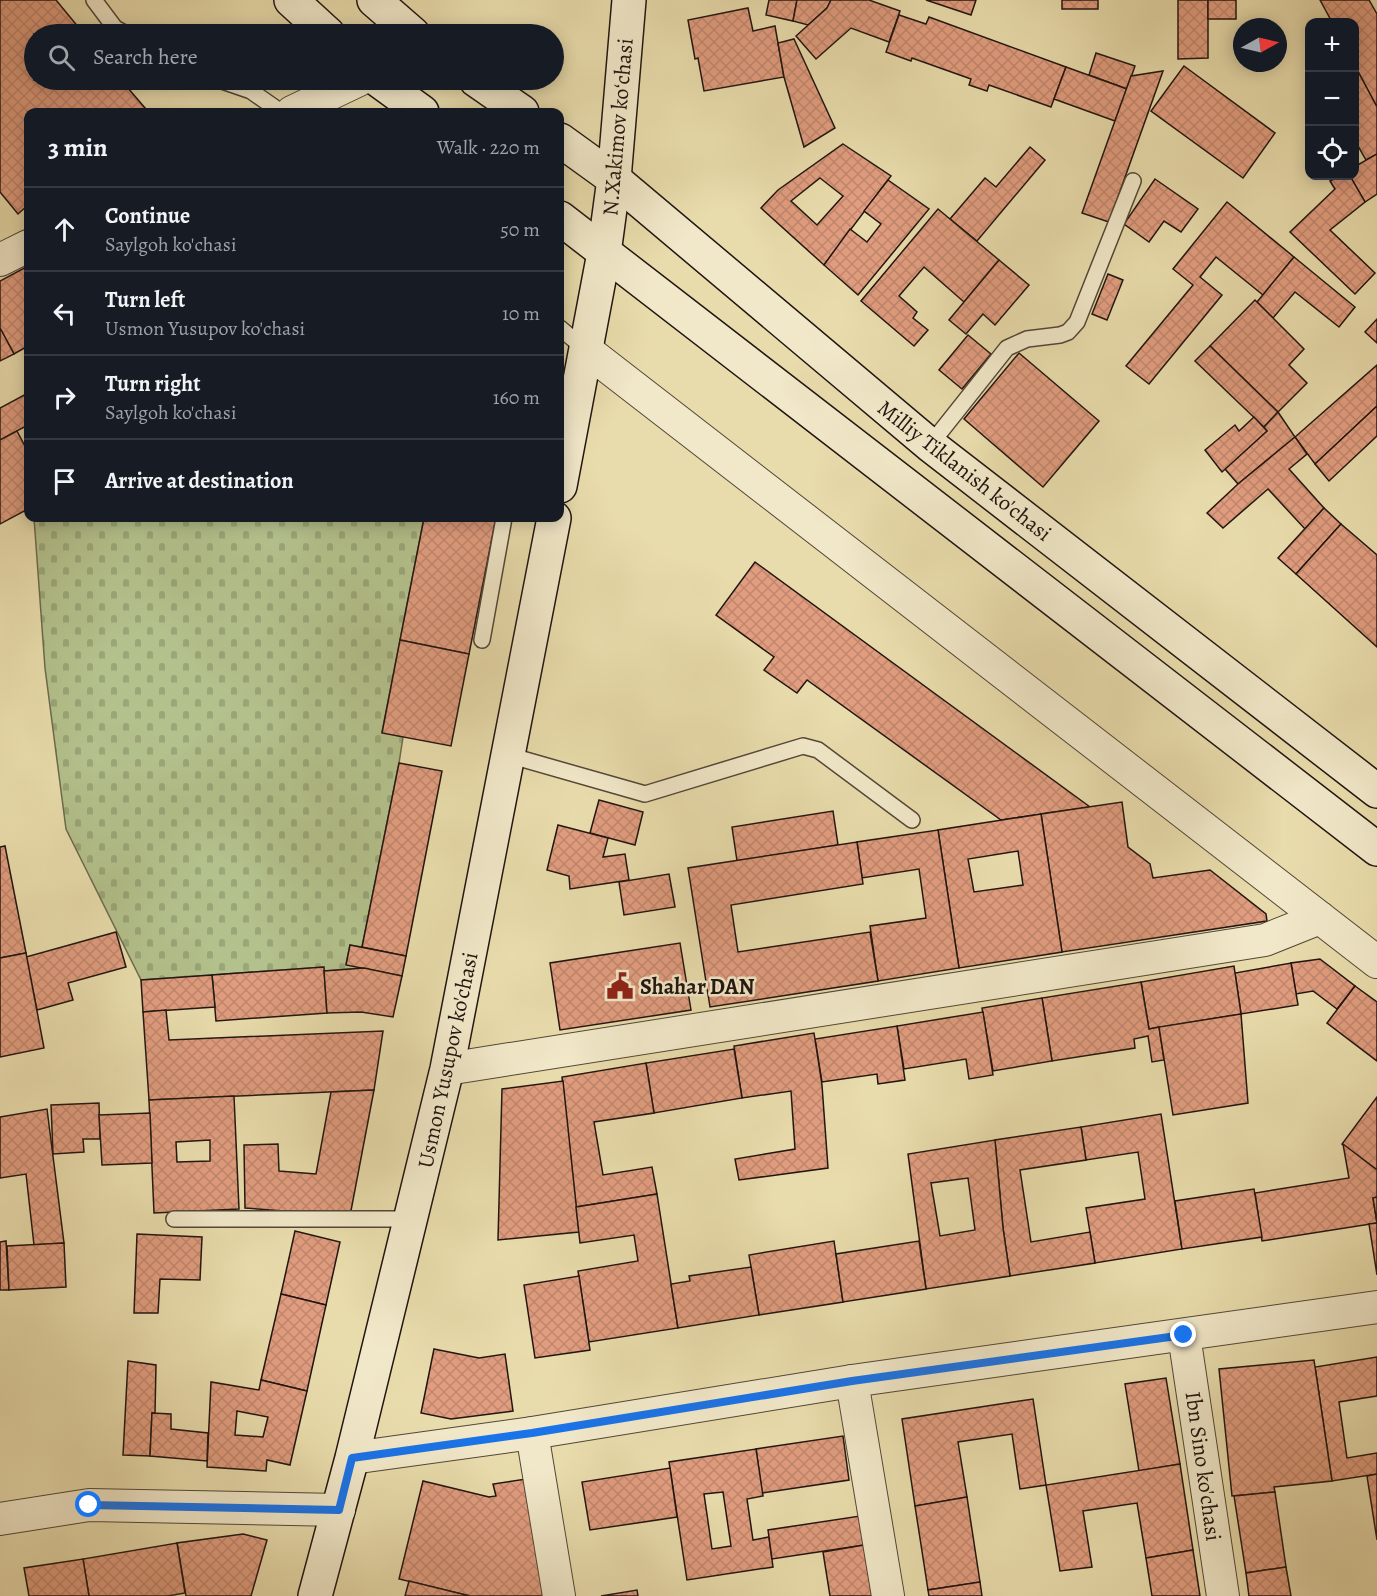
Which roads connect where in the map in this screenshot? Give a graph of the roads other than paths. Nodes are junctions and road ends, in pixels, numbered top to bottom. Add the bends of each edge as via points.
1 (94, 0) edge
2 (291, 0) edge
3 (374, 0) edge
4 (629, 0) edge
5 (112, 24) edge
6 (317, 24) edge
7 (402, 24) edge
8 (248, 90) edge
9 (339, 90) edge
10 (392, 90) edge
11 (490, 90) edge
12 (275, 108) edge
13 (300, 108) edge
14 (416, 108) edge
15 (516, 108) edge
16 (564, 143) edge
17 (614, 179) junction
18 (1133, 181) dead end
19 (564, 221) edge
20 (24, 248) edge
21 (604, 253) junction
22 (0, 260) edge
23 (564, 331) edge
24 (586, 350) junction
25 (930, 445) junction
26 (564, 465) edge
27 (503, 522) edge
28 (553, 522) edge
29 (482, 640) dead end
30 (508, 755) junction
31 (1377, 790) edge
32 (912, 820) dead end
33 (1377, 849) edge
34 (1320, 918) junction
35 (1377, 962) edge
36 (447, 1069) junction
37 (174, 1219) dead end
38 (411, 1219) junction
39 (1377, 1307) edge
40 (1184, 1335) junction
41 (852, 1381) junction
42 (532, 1433) junction
43 (352, 1458) junction
44 (339, 1510) junction
45 (0, 1519) edge
46 (315, 1596) edge
47 (559, 1596) edge
48 (888, 1596) edge
49 (1223, 1596) edge

1 - 5 lane
2 - 6 main road
3 - 7 main road
4 - 17 main road, N.Xakimov koʻchasi
8 - 12 lane
9 - 13 street
10 - 14 main road
11 - 15 main road
16 - 17 main road, Milliy Tiklanish ko'chasi
17 - 21 main road, N.Xakimov koʻchasi
17 - 25 main road, Milliy Tiklanish ko'chasi
18 - 25 lane via 1077,322 1060,335 1027,339 1007,348
19 - 21 main road
20 - 22 street
21 - 24 main road
21 - 33 main road
23 - 24 lane
24 - 26 main road
24 - 34 street
25 - 31 main road, Milliy Tiklanish ko'chasi
27 - 29 lane
28 - 30 main road, Usmon Yusupov ko'chasi
30 - 32 lane via 645,794 803,746 818,750
30 - 36 main road, Usmon Yusupov ko'chasi
34 - 35 street
34 - 36 street via 1265,940
36 - 38 main road, Usmon Yusupov ko'chasi
37 - 38 lane
38 - 43 main road, Usmon Yusupov ko'chasi
39 - 40 street
40 - 41 street
40 - 49 street, Ibn Sino ko'chasi
41 - 42 street
41 - 48 street
42 - 43 street
42 - 47 street
43 - 44 main road, Usmon Yusupov ko'chasi
44 - 45 street via 89,1505
44 - 46 main road, Usmon Yusupov ko'chasi

